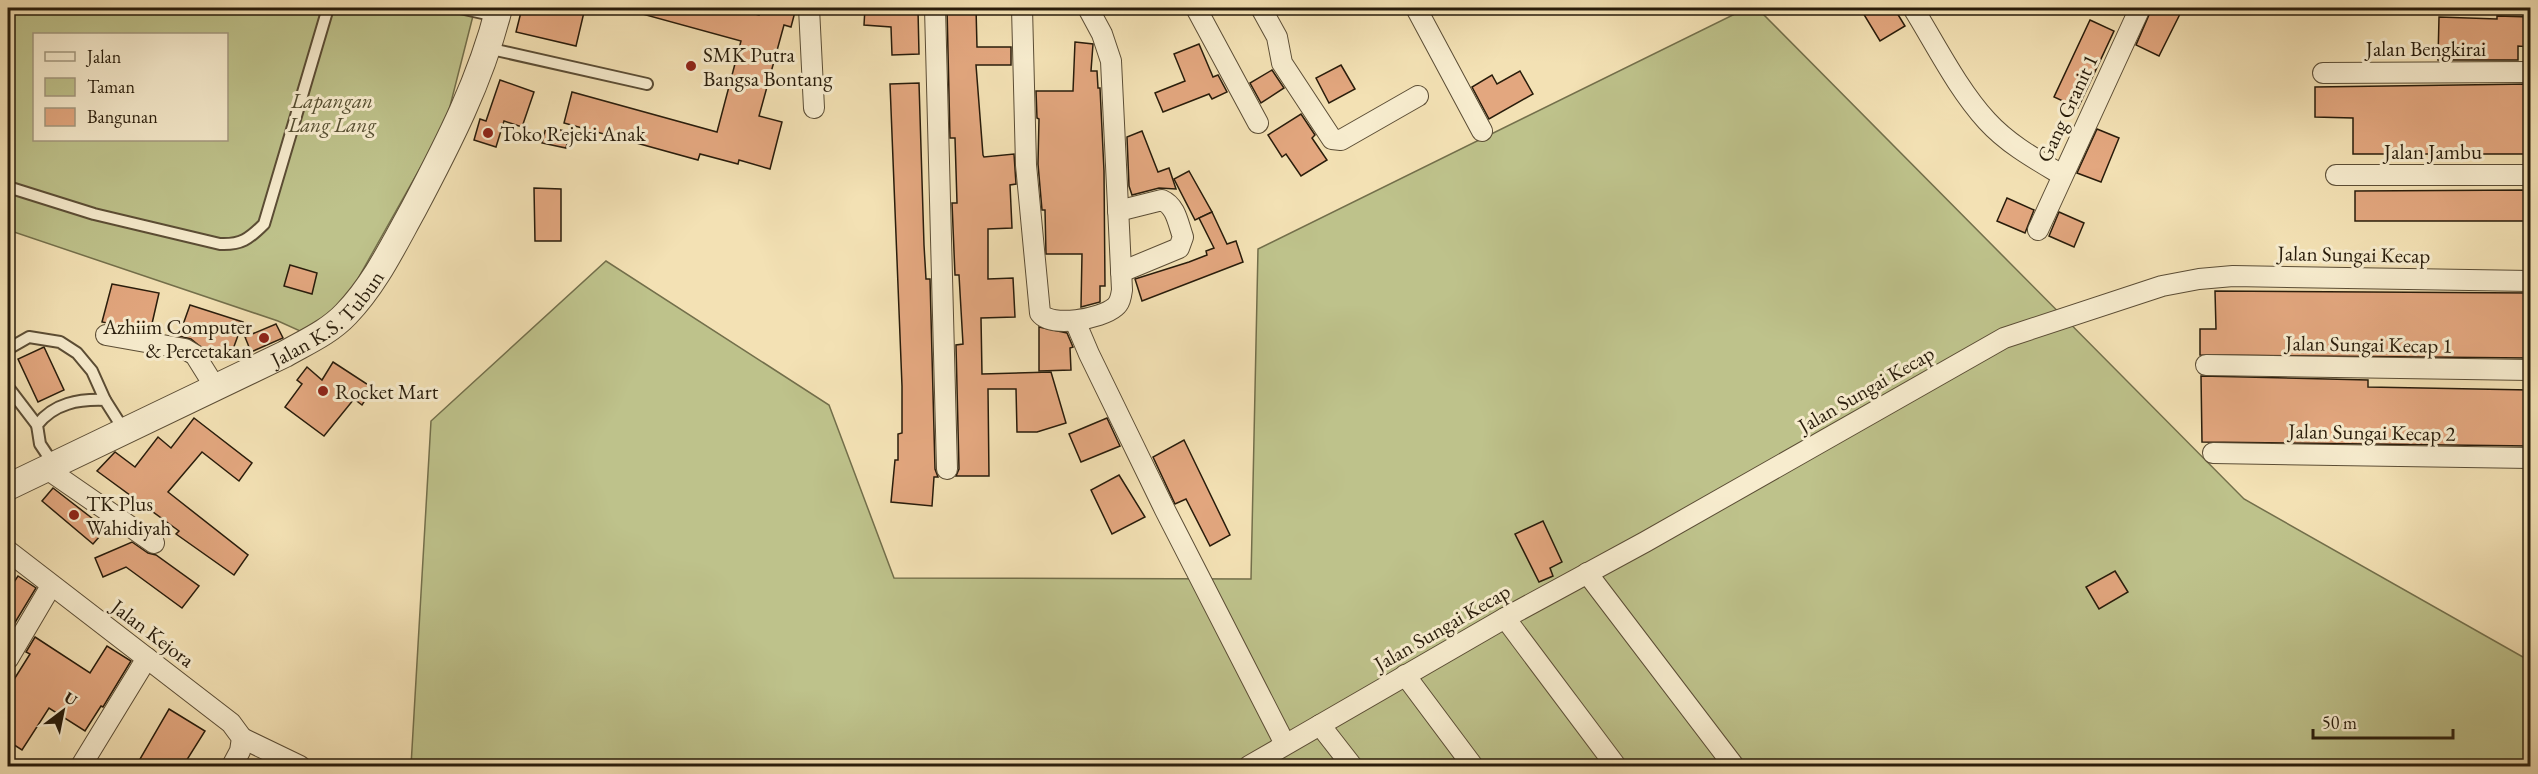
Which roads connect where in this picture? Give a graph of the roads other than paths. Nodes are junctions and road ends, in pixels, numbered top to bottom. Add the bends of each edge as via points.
1 (328, 8) edge
2 (460, 8) edge
3 (809, 8) edge
4 (934, 8) edge
5 (1022, 8) edge
6 (1088, 8) edge
7 (1196, 8) edge
8 (1261, 8) edge
9 (1416, 8) edge
10 (1913, 8) edge
11 (2140, 8) edge
12 (498, 12) edge
13 (487, 48) junction
14 (2530, 72) edge
15 (2323, 73) dead end
16 (646, 84) dead end
17 (1418, 96) dead end
18 (814, 108) dead end
19 (1258, 123) dead end
20 (1482, 131) dead end
21 (2062, 175) junction
22 (2336, 175) dead end
23 (2530, 175) edge
24 (8, 187) edge
25 (1118, 211) junction
26 (2038, 230) dead end
27 (1121, 272) junction
28 (2530, 281) edge
29 (1075, 321) junction
30 (106, 335) dead end
31 (8, 349) edge
32 (2206, 365) dead end
33 (2530, 370) edge
34 (8, 387) edge
35 (215, 387) junction
36 (105, 400) junction
37 (37, 425) junction
38 (124, 431) junction
39 (2213, 453) dead end
40 (2530, 458) edge
41 (50, 467) junction
42 (947, 469) dead end
43 (8, 487) edge
44 (154, 543) dead end
45 (8, 551) edge
46 (1587, 573) junction
47 (51, 586) junction
48 (1505, 618) junction
49 (147, 658) junction
50 (8, 659) edge
51 (1405, 675) junction
52 (1320, 725) junction
53 (242, 738) junction
54 (1285, 744) junction
55 (89, 764) edge
56 (232, 766) edge
57 (300, 766) edge
58 (1249, 766) edge
59 (1352, 766) edge
60 (1473, 766) edge
61 (1616, 766) edge
62 (1734, 766) edge

1 - 24 lane via 264,224 247,241 220,244 94,214
2 - 12 lane
3 - 18 street
4 - 42 street
5 - 29 street via 1026,165 1040,313 1046,319
6 - 25 street via 1111,61
7 - 19 street
8 - 17 street via 1277,37 1282,63 1332,139 1341,140
9 - 20 street
10 - 21 street via 1971,103 2026,154
11 - 21 street, Gang Granit 1
12 - 13 street, Jalan K.S. Tubun
13 - 16 lane
13 - 35 street, Jalan K.S. Tubun via 455,130 369,287 345,315 320,335
14 - 15 street, Jalan Bengkirai
21 - 26 street, Gang Granit 1
22 - 23 street, Jalan Jambu
25 - 27 street
25 - 27 street via 1162,200 1168,202 1183,237 1179,248
27 - 29 street via 1122,290 1115,307
28 - 46 street, Jalan Sungai Kecap via 2233,276 2162,286 2004,338
29 - 54 street via 1165,510
30 - 35 street via 185,349 195,355
31 - 36 lane via 29,337 60,342 77,353 92,371
32 - 33 street, Jalan Sungai Kecap 1
34 - 37 lane
35 - 38 street, Jalan K.S. Tubun
36 - 37 lane via 66,404
36 - 38 lane
37 - 41 lane
38 - 41 street, Jalan K.S. Tubun
39 - 40 street, Jalan Sungai Kecap 2
41 - 43 street, Jalan K.S. Tubun
41 - 44 street
45 - 47 street, Jalan Kejora
46 - 48 street, Jalan Sungai Kecap
46 - 62 street
47 - 49 street, Jalan Kejora
47 - 50 street
48 - 51 street, Jalan Sungai Kecap
48 - 61 street
49 - 53 street, Jalan Kejora via 231,723
49 - 55 street
51 - 52 street, Jalan Sungai Kecap
51 - 60 street
52 - 54 street, Jalan Sungai Kecap
52 - 59 street
53 - 56 street
53 - 57 street
54 - 58 street, Jalan Sungai Kecap

